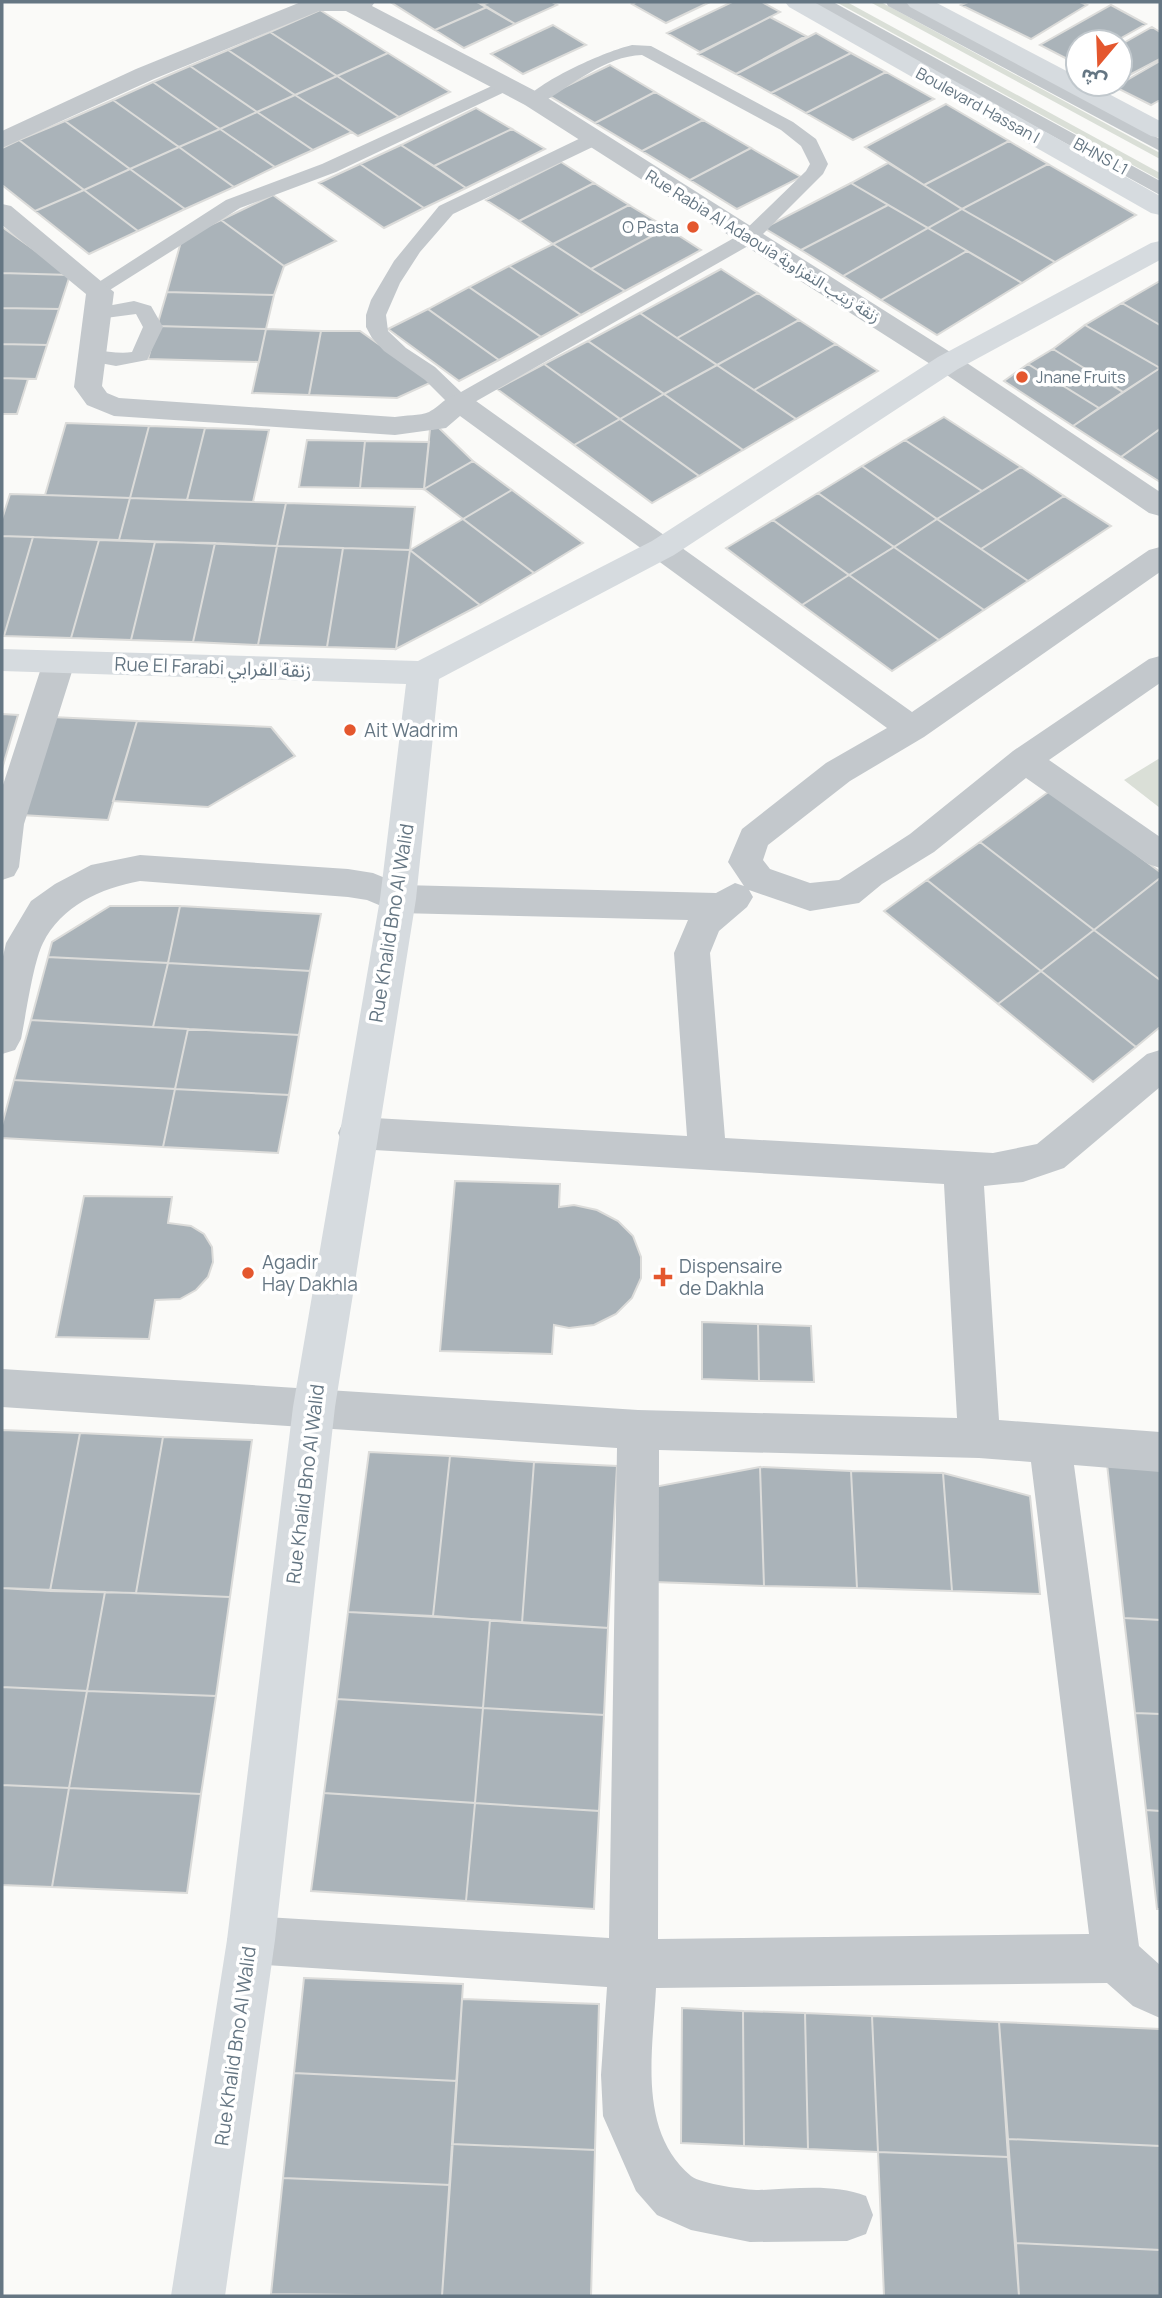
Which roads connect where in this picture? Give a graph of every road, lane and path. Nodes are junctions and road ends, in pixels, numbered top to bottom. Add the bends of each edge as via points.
1 (797, 2) edge
2 (821, 2) edge
3 (894, 2) edge
4 (918, 2) edge
5 (359, 4) edge
6 (507, 84) junction
7 (534, 100) junction
8 (1160, 131) edge
9 (594, 139) junction
10 (2, 140) edge
11 (1160, 146) edge
12 (1160, 189) edge
13 (1160, 207) edge
14 (2, 212) edge
15 (748, 238) junction
16 (1160, 248) edge
17 (98, 301) junction
18 (91, 356) junction
19 (948, 363) junction
20 (459, 402) junction
21 (1160, 506) edge
22 (663, 548) junction
23 (1160, 557) edge
24 (2, 660) edge
25 (59, 662) junction
26 (1160, 667) edge
27 (423, 673) junction
28 (912, 729) junction
29 (1025, 760) junction
30 (1160, 855) edge
31 (2, 867) edge
32 (758, 879) junction
33 (397, 899) junction
34 (722, 907) junction
35 (13, 941) edge
36 (2, 1039) edge
37 (1160, 1065) edge
38 (357, 1133) junction
39 (707, 1153) junction
40 (963, 1168) junction
41 (2, 1388) edge
42 (314, 1407) junction
43 (638, 1430) junction
44 (979, 1438) junction
45 (1051, 1443) junction
46 (1160, 1452) edge
47 (251, 1941) junction
48 (1116, 1958) junction
49 (633, 1964) junction
50 (1160, 1993) edge
51 (847, 2215) dead end
52 (198, 2296) edge

1 - 13 street, Boulevard Hassan I
2 - 12 lane, BHNS L1
3 - 11 lane, BHNS L1
4 - 8 street
5 - 6 street, Rue Rabia Al Adaouia زنقة زينب النفزاوية
5 - 10 street via 314,5 145,74
6 - 7 street, Rue Rabia Al Adaouia زنقة زينب النفزاوية
6 - 17 lane via 329,168 233,204
7 - 9 street, Rue Rabia Al Adaouia زنقة زينب النفزاوية
7 - 15 lane via 633,48 645,50 787,126 809,143 819,164
9 - 15 street, Rue Rabia Al Adaouia زنقة زينب النفزاوية
9 - 20 lane via 446,210 388,283 376,328
14 - 17 street
15 - 19 street, Rue Rabia Al Adaouia زنقة زينب النفزاوية
15 - 20 lane
16 - 19 street
17 - 18 street
17 - 18 lane via 144,310 153,327 140,356 131,360
18 - 20 street via 88,387 97,399 114,407 395,426 436,421
19 - 21 street, Rue Rabia Al Adaouia زنقة زينب النفزاوية
19 - 22 street
20 - 22 street
22 - 27 street
22 - 28 street
23 - 28 street
24 - 25 street, Rue El Farabi زنقة الفرابي
25 - 27 street, Rue El Farabi زنقة الفرابي
25 - 31 street via 7,824
26 - 29 street
27 - 33 street, Rue Khalid Bno Al Walid
28 - 32 street via 838,772 754,838 745,862
29 - 30 street
29 - 32 street via 922,843 847,893 810,897
32 - 34 street
33 - 34 street
33 - 35 street via 373,887 348,883 140,868 103,874 67,894
33 - 38 street, Rue Khalid Bno Al Walid
34 - 39 street via 704,923 692,953
35 - 36 street
37 - 40 street via 1050,1156 1023,1166
38 - 39 street
38 - 42 street, Rue Khalid Bno Al Walid
39 - 40 street
40 - 44 street
41 - 42 street
42 - 43 street
42 - 47 street, Rue Khalid Bno Al Walid
43 - 44 street
43 - 49 street
44 - 45 street
45 - 46 street
45 - 48 street
47 - 49 street
47 - 52 street, Rue Khalid Bno Al Walid
48 - 49 street
48 - 50 street
49 - 51 street via 626,2075 629,2116 654,2173 675,2197 723,2213

